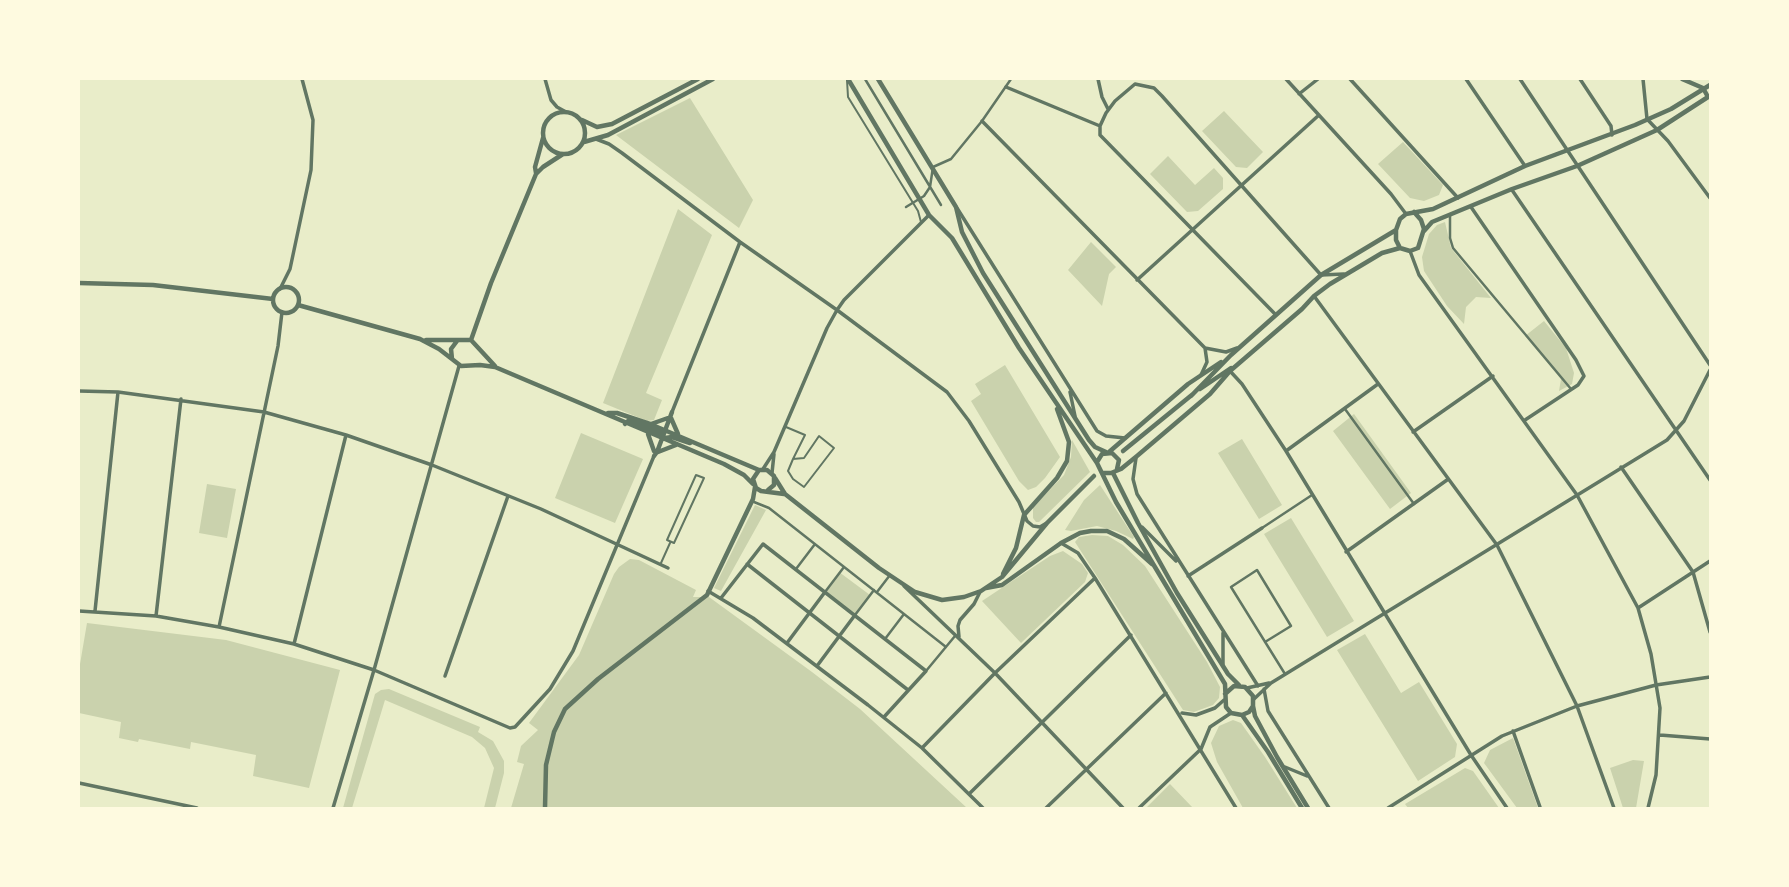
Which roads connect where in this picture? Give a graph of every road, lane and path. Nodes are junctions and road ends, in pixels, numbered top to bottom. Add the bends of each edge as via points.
1 (302, 79) edge
2 (545, 79) edge
3 (698, 79) edge
4 (713, 79) edge
5 (847, 79) edge
6 (866, 79) edge
7 (878, 79) edge
8 (1011, 79) edge
9 (1098, 79) edge
10 (1137, 79) edge
11 (1286, 79) edge
12 (1318, 79) edge
13 (1350, 79) edge
14 (1466, 79) edge
15 (1522, 79) edge
16 (1580, 79) edge
17 (1643, 79) edge
18 (1682, 79) edge
19 (1135, 84) junction
20 (1710, 85) edge
21 (1006, 87) junction
22 (1703, 88) junction
23 (1299, 94) junction
24 (1709, 96) edge
25 (1108, 109) junction
26 (566, 112) junction
27 (1319, 115) junction
28 (1647, 119) junction
29 (581, 120) junction
30 (982, 121) junction
31 (1100, 126) junction
32 (1657, 130) junction
33 (1612, 135) junction
34 (543, 137) junction
35 (596, 139) junction
36 (584, 142) junction
37 (1568, 151) junction
38 (563, 154) junction
39 (1525, 166) junction
40 (1577, 166) junction
41 (933, 167) junction
42 (536, 174) junction
43 (1241, 185) junction
44 (930, 187) junction
45 (1512, 189) junction
46 (1458, 198) junction
47 (1710, 198) edge
48 (919, 199) junction
49 (913, 203) junction
50 (941, 205) dead end
51 (906, 207) dead end
52 (956, 207) junction
53 (1471, 207) junction
54 (918, 211) junction
55 (1414, 212) junction
56 (1406, 214) junction
57 (929, 215) junction
58 (1450, 215) junction
59 (921, 223) junction
60 (1193, 229) junction
61 (1396, 230) junction
62 (1423, 231) junction
63 (740, 242) junction
64 (1400, 248) junction
65 (1410, 251) junction
66 (1321, 275) junction
67 (1346, 275) junction
68 (1137, 280) junction
69 (79, 284) edge
70 (280, 289) junction
71 (1314, 296) junction
72 (273, 299) junction
73 (298, 305) junction
74 (837, 310) junction
75 (282, 312) junction
76 (1276, 315) junction
77 (420, 339) junction
78 (471, 340) junction
79 (457, 341) junction
80 (1240, 347) junction
81 (1205, 348) junction
82 (479, 349) junction
83 (1231, 355) junction
84 (453, 359) junction
85 (1242, 361) junction
86 (471, 365) junction
87 (459, 366) junction
88 (495, 367) junction
89 (1710, 368) edge
90 (1230, 371) junction
91 (1199, 376) junction
92 (1493, 376) junction
93 (1378, 384) junction
94 (1069, 387) junction
95 (1571, 389) junction
96 (79, 391) edge
97 (118, 392) junction
98 (1191, 396) junction
99 (181, 400) junction
100 (1055, 401) junction
101 (1345, 409) junction
102 (264, 412) junction
103 (608, 413) junction
104 (670, 416) junction
105 (1075, 418) junction
106 (1525, 420) junction
107 (625, 424) junction
108 (650, 424) junction
109 (785, 426) junction
110 (1676, 430) junction
111 (1413, 432) junction
112 (648, 433) junction
113 (345, 435) junction
114 (663, 435) junction
115 (678, 435) junction
116 (1127, 438) junction
117 (691, 443) junction
118 (677, 444) junction
119 (1123, 451) dead end
120 (1286, 451) junction
121 (774, 452) junction
122 (1108, 452) junction
123 (655, 453) junction
124 (1137, 456) junction
125 (793, 459) junction
126 (1097, 463) junction
127 (432, 465) junction
128 (1621, 467) junction
129 (761, 470) junction
130 (1115, 471) junction
131 (1102, 472) junction
132 (1708, 473) edge
133 (773, 475) junction
134 (1094, 476) dead end
135 (1448, 480) junction
136 (1710, 480) edge
137 (754, 485) junction
138 (766, 491) junction
139 (785, 494) junction
140 (1312, 495) junction
141 (1577, 495) junction
142 (508, 496) junction
143 (752, 500) junction
144 (1414, 504) junction
145 (1024, 515) junction
146 (1047, 523) junction
147 (1138, 523) junction
148 (1262, 528) joint
149 (671, 542) junction
150 (617, 543) junction
151 (1061, 543) junction
152 (815, 544) junction
153 (1497, 545) junction
154 (1346, 552) junction
155 (1710, 561) edge
156 (660, 564) junction
157 (747, 564) junction
158 (844, 566) junction
159 (1182, 567) junction
160 (668, 568) dead end
161 (796, 569) junction
162 (1160, 572) junction
163 (1693, 572) junction
164 (890, 575) junction
165 (1188, 576) junction
166 (1002, 577) junction
167 (1095, 578) junction
168 (903, 585) junction
169 (982, 590) junction
170 (875, 591) junction
171 (825, 592) junction
172 (708, 593) junction
173 (721, 598) junction
174 (1638, 608) junction
175 (79, 611) edge
176 (96, 611) junction
177 (809, 613) junction
178 (904, 614) junction
179 (1384, 614) junction
180 (855, 615) junction
181 (156, 616) junction
182 (219, 627) junction
183 (1710, 632) edge
184 (1223, 633) junction
185 (1131, 635) junction
186 (839, 636) junction
187 (958, 637) junction
188 (885, 639) junction
189 (1265, 642) junction
190 (787, 643) junction
191 (294, 644) junction
192 (946, 647) junction
193 (817, 666) junction
194 (1223, 666) junction
195 (374, 670) junction
196 (926, 671) junction
197 (995, 673) junction
198 (1285, 674) junction
199 (445, 676) dead end
200 (1710, 677) edge
201 (1271, 683) junction
202 (1656, 685) junction
203 (1258, 686) junction
204 (1243, 687) junction
205 (1264, 689) junction
206 (908, 690) junction
207 (1166, 693) junction
208 (1225, 697) junction
209 (1254, 699) junction
210 (1253, 706) junction
211 (1577, 706) junction
212 (1180, 713) junction
213 (1231, 713) junction
214 (1242, 715) junction
215 (884, 717) junction
216 (1041, 722) junction
217 (1513, 731) junction
218 (1659, 735) junction
219 (1710, 739) edge
220 (922, 748) junction
221 (1201, 748) junction
222 (1471, 755) junction
223 (1282, 766) junction
224 (1086, 769) junction
225 (1309, 777) junction
226 (79, 783) edge
227 (970, 794) junction
228 (1399, 801) junction
229 (1540, 807) edge
230 (197, 808) edge
231 (333, 808) edge
232 (545, 808) edge
233 (984, 808) edge
234 (1046, 808) edge
235 (1123, 808) edge
236 (1139, 808) edge
237 (1235, 808) edge
238 (1302, 808) edge
239 (1308, 808) edge
240 (1329, 808) edge
241 (1388, 808) edge
242 (1404, 808) edge
243 (1507, 808) edge
244 (1614, 808) edge
245 (1648, 808) edge

1 - 70 street via 313,120 311,170 290,269
2 - 26 street via 551,100
3 - 29 street via 612,124 597,127
4 - 35 street
5 - 48 street
5 - 49 lane via 848,97
6 - 44 street
7 - 41 street
8 - 21 street
9 - 25 street
10 - 19 street
11 - 23 street
12 - 23 street
13 - 46 street
14 - 39 street
15 - 37 street
16 - 33 street via 1611,126
17 - 28 street
18 - 22 street
19 - 25 street
19 - 43 street via 1154,88
20 - 22 street
21 - 30 street
21 - 31 street
22 - 24 street
22 - 28 street
23 - 27 street
24 - 32 street
25 - 31 street
26 - 29 street
26 - 34 street via 547,120
27 - 43 street
27 - 56 street
28 - 32 street
28 - 33 street
29 - 36 street
30 - 41 street via 951,159
30 - 68 street
31 - 60 street via 1105,142
32 - 40 street
32 - 47 street
33 - 37 street
34 - 38 street via 549,148
34 - 42 street
35 - 36 street
35 - 63 street
36 - 38 street
37 - 39 street
37 - 40 street
38 - 42 street
39 - 46 street
40 - 45 street
40 - 89 street
41 - 44 street
41 - 52 street
42 - 78 street
43 - 60 street
43 - 66 street
44 - 48 street
44 - 50 street
45 - 53 street
45 - 110 street
46 - 55 street
48 - 49 street
48 - 57 street
49 - 51 street
49 - 54 lane
52 - 94 street
52 - 105 street via 972,255
53 - 58 street
53 - 95 street via 1576,360 1584,376
54 - 57 lane
54 - 59 lane
55 - 56 street
55 - 62 street via 1422,220
56 - 61 street
57 - 59 street
57 - 100 street via 952,238
58 - 62 street
58 - 95 street via 1453,248
59 - 74 street
60 - 68 street
60 - 76 street
61 - 64 street
61 - 66 street
62 - 65 street via 1420,244
63 - 74 street
63 - 104 street
64 - 65 street
64 - 67 street via 1382,253
65 - 92 street via 1419,275
66 - 67 street
66 - 76 street
67 - 71 street
68 - 81 street
69 - 72 street via 153,285
70 - 72 street
70 - 73 street via 295,292
71 - 85 street
71 - 93 street
72 - 75 street
73 - 75 street via 291,312
73 - 77 street
74 - 109 street
74 - 145 street via 947,392
75 - 102 street
76 - 80 street
77 - 79 street
77 - 84 street
78 - 79 street
78 - 82 street
79 - 84 street via 451,349
80 - 81 street via 1226,352
80 - 83 street
81 - 91 street via 1206,368
82 - 86 street via 478,359
82 - 88 street
83 - 91 street
83 - 98 street
84 - 87 street
85 - 90 street
85 - 98 street
86 - 87 street
86 - 88 street
87 - 127 street
88 - 103 street
89 - 110 street
90 - 120 street
90 - 124 street
91 - 116 street
92 - 106 street
92 - 111 street
93 - 101 street
93 - 111 street
94 - 105 street
94 - 116 street via 1097,431
95 - 106 street
96 - 97 street
97 - 99 street
97 - 176 street
98 - 119 street
99 - 102 street
99 - 181 street
100 - 126 street
100 - 145 street via 1069,442 1067,461
101 - 120 street
101 - 144 street
102 - 113 street
102 - 182 street
103 - 107 street
103 - 108 street
104 - 108 street
104 - 114 street
104 - 115 street
105 - 122 street via 1095,447
106 - 141 street
107 - 112 street
107 - 114 street via 629,420
108 - 114 street
109 - 121 street
109 - 125 lane via 805,435
110 - 128 street
110 - 132 street
111 - 135 street
112 - 114 street
112 - 123 street
113 - 127 street
113 - 191 street
114 - 115 street
114 - 117 street
114 - 118 street
114 - 123 street
115 - 117 street
116 - 122 street
117 - 129 street
118 - 123 street
118 - 137 street via 724,464
120 - 140 street
121 - 129 street
121 - 133 street
122 - 126 street
122 - 130 street via 1119,460
123 - 150 street
124 - 130 street
124 - 159 street via 1133,479 1137,494
125 - 125 lane via 788,471 803,487 834,448 818,436 804,457
126 - 131 street
127 - 142 street
127 - 195 street
128 - 141 street
128 - 163 street
129 - 133 street
129 - 137 street via 753,477
130 - 131 street
130 - 147 street
131 - 162 street
132 - 136 street
133 - 138 street via 774,485
133 - 139 street
134 - 146 street
135 - 144 street
135 - 153 street
137 - 138 street
137 - 143 street
138 - 139 street
138 - 143 street
139 - 164 street
140 - 148 street
140 - 154 street
141 - 153 street
141 - 174 street
142 - 150 street
142 - 199 street
143 - 152 street
143 - 172 street
144 - 154 street
145 - 146 street via 1033,526
145 - 166 street
146 - 166 street
147 - 159 street
147 - 194 street
148 - 165 street
149 - 149 lane via 674,543 704,478 696,475 667,540
149 - 156 lane
150 - 156 street
150 - 195 street via 573,651 550,689 515,727
151 - 162 street via 1080,533 1107,531 1137,549
151 - 167 street via 1078,553
151 - 169 street via 1002,585
152 - 158 street
152 - 161 street
153 - 179 street
153 - 211 street
154 - 179 street
155 - 163 street
156 - 160 street
157 - 161 street via 763,544
157 - 173 street
157 - 177 street
158 - 170 street
158 - 171 street
159 - 165 street
161 - 171 street
162 - 208 street via 1225,684
163 - 174 street
163 - 183 street
164 - 168 street
164 - 170 street
165 - 184 street
166 - 169 street
167 - 185 street
167 - 197 street
168 - 169 street via 942,600
168 - 187 street
169 - 187 street via 960,620
170 - 178 street
170 - 180 street
171 - 177 street
171 - 180 street
172 - 173 street
172 - 232 street via 565,709 547,765
173 - 190 street
174 - 202 street
175 - 176 street
176 - 181 street
177 - 186 street
177 - 190 street
178 - 188 street
178 - 192 street
179 - 198 street
179 - 222 street
180 - 186 street
180 - 188 street
181 - 182 street
182 - 191 street
184 - 194 street
184 - 203 street
185 - 207 street
185 - 216 street
186 - 193 street
186 - 206 street
187 - 192 street
187 - 197 street
188 - 196 street
189 - 189 street via 1231,587 1257,570 1292,626
189 - 198 street
190 - 193 street
191 - 195 street
192 - 196 street
193 - 215 street
194 - 204 street
195 - 231 street
196 - 206 street
197 - 216 street
197 - 220 street
198 - 201 street
200 - 202 street
201 - 203 street
201 - 205 street
202 - 211 street
202 - 218 street
203 - 204 street
204 - 208 street via 1231,688
204 - 209 street
205 - 209 street
205 - 225 street via 1268,711
206 - 215 street
207 - 212 street
207 - 224 street
208 - 212 street via 1214,708 1196,715
208 - 213 street
209 - 210 street
210 - 214 street
210 - 223 street
211 - 217 street
211 - 244 street
212 - 221 street
213 - 214 street
213 - 221 street via 1210,727
214 - 238 street
215 - 220 street
216 - 224 street
216 - 227 street
217 - 222 street
217 - 229 street
218 - 219 street
218 - 245 street
220 - 227 street
221 - 236 street
221 - 237 street
222 - 228 street
222 - 243 street
223 - 225 street
223 - 239 street
224 - 234 street
224 - 235 street
225 - 240 street
226 - 230 street
227 - 233 street
228 - 241 street
228 - 242 street

